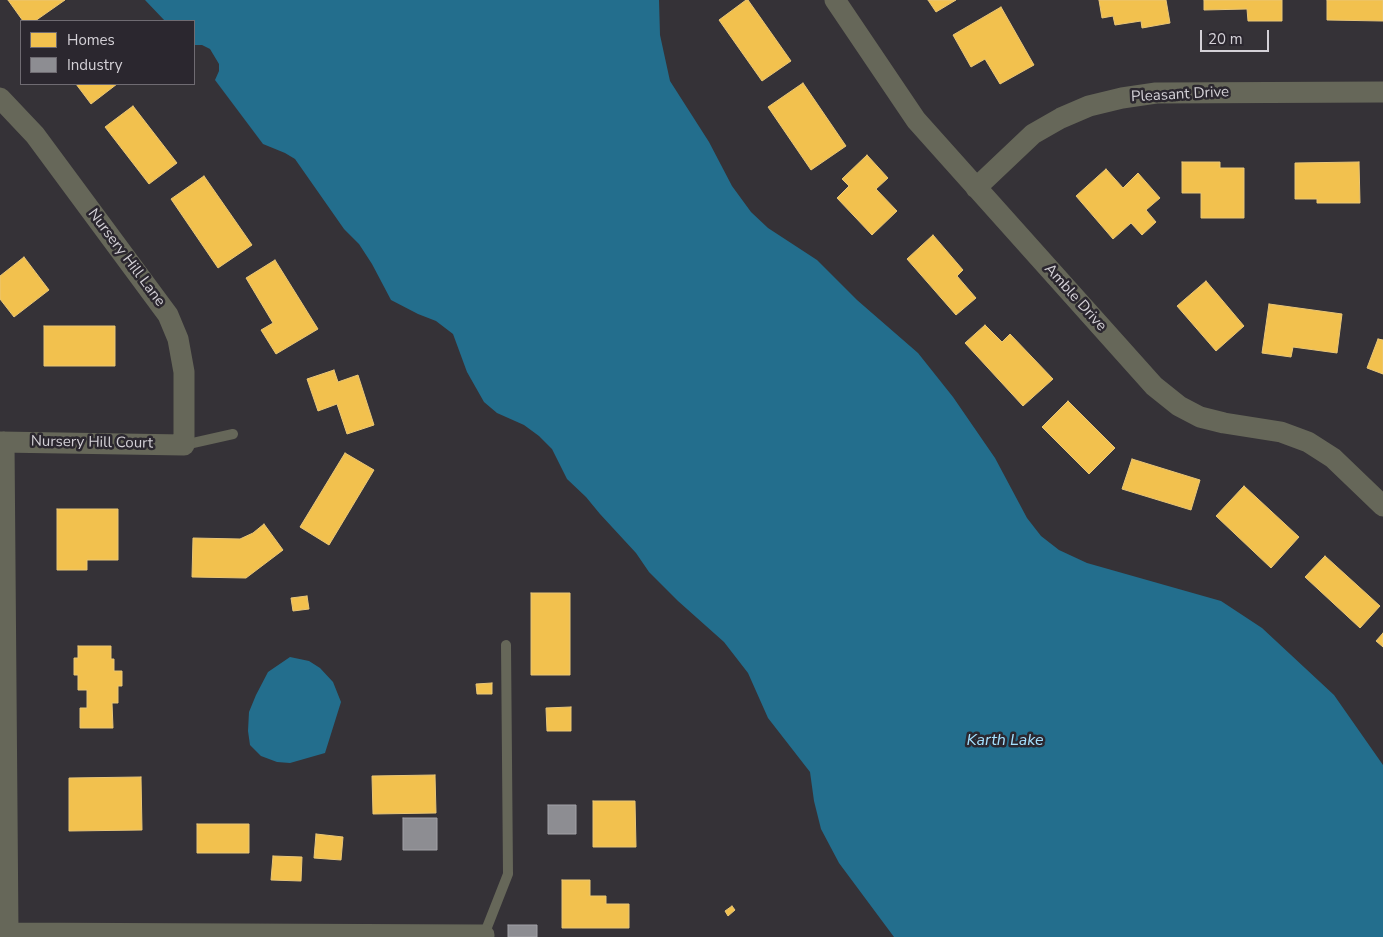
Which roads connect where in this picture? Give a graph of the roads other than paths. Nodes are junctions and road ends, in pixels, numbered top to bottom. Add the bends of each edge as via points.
1 (835, 0) edge
2 (1383, 92) edge
3 (0, 98) edge
4 (976, 188) junction
5 (234, 434) dead end
6 (2, 442) edge
7 (184, 445) junction
8 (1383, 506) edge
9 (506, 645) dead end
10 (4, 933) edge
11 (484, 935) joint

1 - 4 street, Amble Drive via 916,120
2 - 4 street, Pleasant Drive via 1156,93 1122,98 1089,106 1034,134
3 - 7 street, Nursery Hill Lane via 34,135 168,315 178,338 184,372
4 - 8 street, Amble Drive via 1160,391 1200,417 1281,432 1308,442 1332,458
5 - 7 lane
6 - 7 street, Nursery Hill Court
6 - 10 street
9 - 11 lane via 508,874
10 - 11 street

